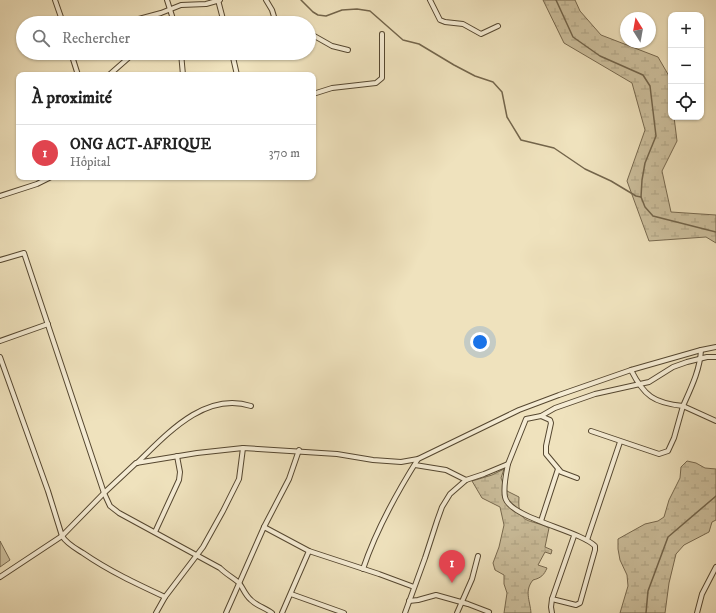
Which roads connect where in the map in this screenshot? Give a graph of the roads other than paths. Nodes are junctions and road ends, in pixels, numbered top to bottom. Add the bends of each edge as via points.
1 (56, 0) edge
2 (167, 0) edge
3 (219, 0) edge
4 (266, 0) edge
5 (430, 0) edge
6 (169, 10) junction
7 (61, 16) edge
8 (148, 16) edge
9 (171, 16) edge
10 (222, 16) edge
11 (274, 16) edge
12 (498, 26) dead end
13 (382, 34) dead end
14 (316, 37) edge
15 (348, 50) dead end
16 (73, 60) edge
17 (126, 60) edge
18 (182, 60) edge
19 (234, 60) edge
20 (77, 72) edge
21 (112, 72) edge
22 (184, 72) edge
23 (237, 72) edge
24 (316, 93) edge
25 (45, 180) edge
26 (0, 196) edge
27 (0, 260) edge
28 (48, 324) junction
29 (0, 340) edge
30 (716, 347) edge
31 (701, 350) junction
32 (716, 357) edge
33 (0, 358) edge
34 (700, 358) junction
35 (631, 370) junction
36 (639, 385) junction
37 (252, 406) dead end
38 (683, 406) junction
39 (519, 410) junction
40 (541, 416) junction
41 (526, 419) junction
42 (716, 421) edge
43 (591, 431) dead end
44 (620, 442) junction
45 (243, 448) junction
46 (298, 450) junction
47 (177, 456) junction
48 (418, 459) junction
49 (136, 463) junction
50 (508, 464) junction
51 (415, 465) junction
52 (558, 469) junction
53 (577, 478) dead end
54 (466, 480) junction
55 (104, 493) junction
56 (541, 521) junction
57 (264, 527) junction
58 (155, 532) junction
59 (62, 536) junction
60 (574, 536) junction
61 (587, 540) junction
62 (309, 551) junction
63 (197, 555) junction
64 (478, 556) dead end
65 (716, 567) edge
66 (363, 569) junction
67 (0, 577) edge
68 (239, 583) junction
69 (414, 587) junction
70 (291, 594) junction
71 (165, 597) junction
72 (552, 599) junction
73 (409, 601) junction
74 (462, 602) junction
75 (489, 612) edge
76 (156, 613) edge
77 (226, 613) edge
78 (272, 613) edge
79 (282, 613) edge
80 (344, 613) edge
81 (405, 613) edge
82 (458, 613) edge
83 (552, 613) edge
84 (697, 613) edge

1 - 7 street
2 - 6 street
3 - 6 street
3 - 10 street
4 - 11 street
5 - 12 street via 440,20 445,22 462,24 481,34
6 - 8 street
6 - 9 street
13 - 24 street via 382,78 376,83 332,88
14 - 15 street via 332,46
16 - 20 street
17 - 21 street
18 - 22 street
19 - 23 street
25 - 26 street
27 - 28 street via 24,253
28 - 29 street
28 - 55 street
30 - 31 street
31 - 34 street
31 - 35 street
32 - 34 street
33 - 59 street
34 - 36 street via 678,365
34 - 38 street
35 - 36 street
35 - 39 street
36 - 38 street via 651,397
36 - 40 street via 595,394 555,408
37 - 49 street via 231,403 206,408 178,425
38 - 42 street
38 - 44 street via 668,451 659,454
39 - 41 street
39 - 48 street
40 - 41 street
40 - 52 street via 551,421 545,452
41 - 50 street
43 - 44 street
44 - 61 street
45 - 46 street
45 - 47 street
45 - 63 street via 239,479
46 - 48 street via 373,460 401,462
46 - 57 street via 289,479
47 - 49 street
47 - 58 street via 179,480
48 - 51 street
49 - 55 street
50 - 54 street
50 - 56 street via 504,488 507,503 518,512
51 - 54 street via 446,470
51 - 66 street via 396,495
52 - 53 street
52 - 56 street
54 - 69 street via 450,494 442,507
55 - 58 street via 110,506 119,513
55 - 59 street
56 - 60 street
57 - 62 street
57 - 68 street
58 - 63 street
59 - 67 street
59 - 71 street via 65,542 94,561
60 - 61 street
60 - 72 street
61 - 72 street via 595,546 595,550 580,603 576,605
62 - 66 street
62 - 70 street
63 - 68 street
63 - 71 street
64 - 74 street
65 - 84 street via 702,594
66 - 69 street
68 - 77 street
68 - 78 street via 250,600
69 - 73 street
70 - 79 street
70 - 80 street
71 - 76 street
72 - 83 street
73 - 74 street via 436,595
73 - 81 street
74 - 75 street
74 - 82 street

